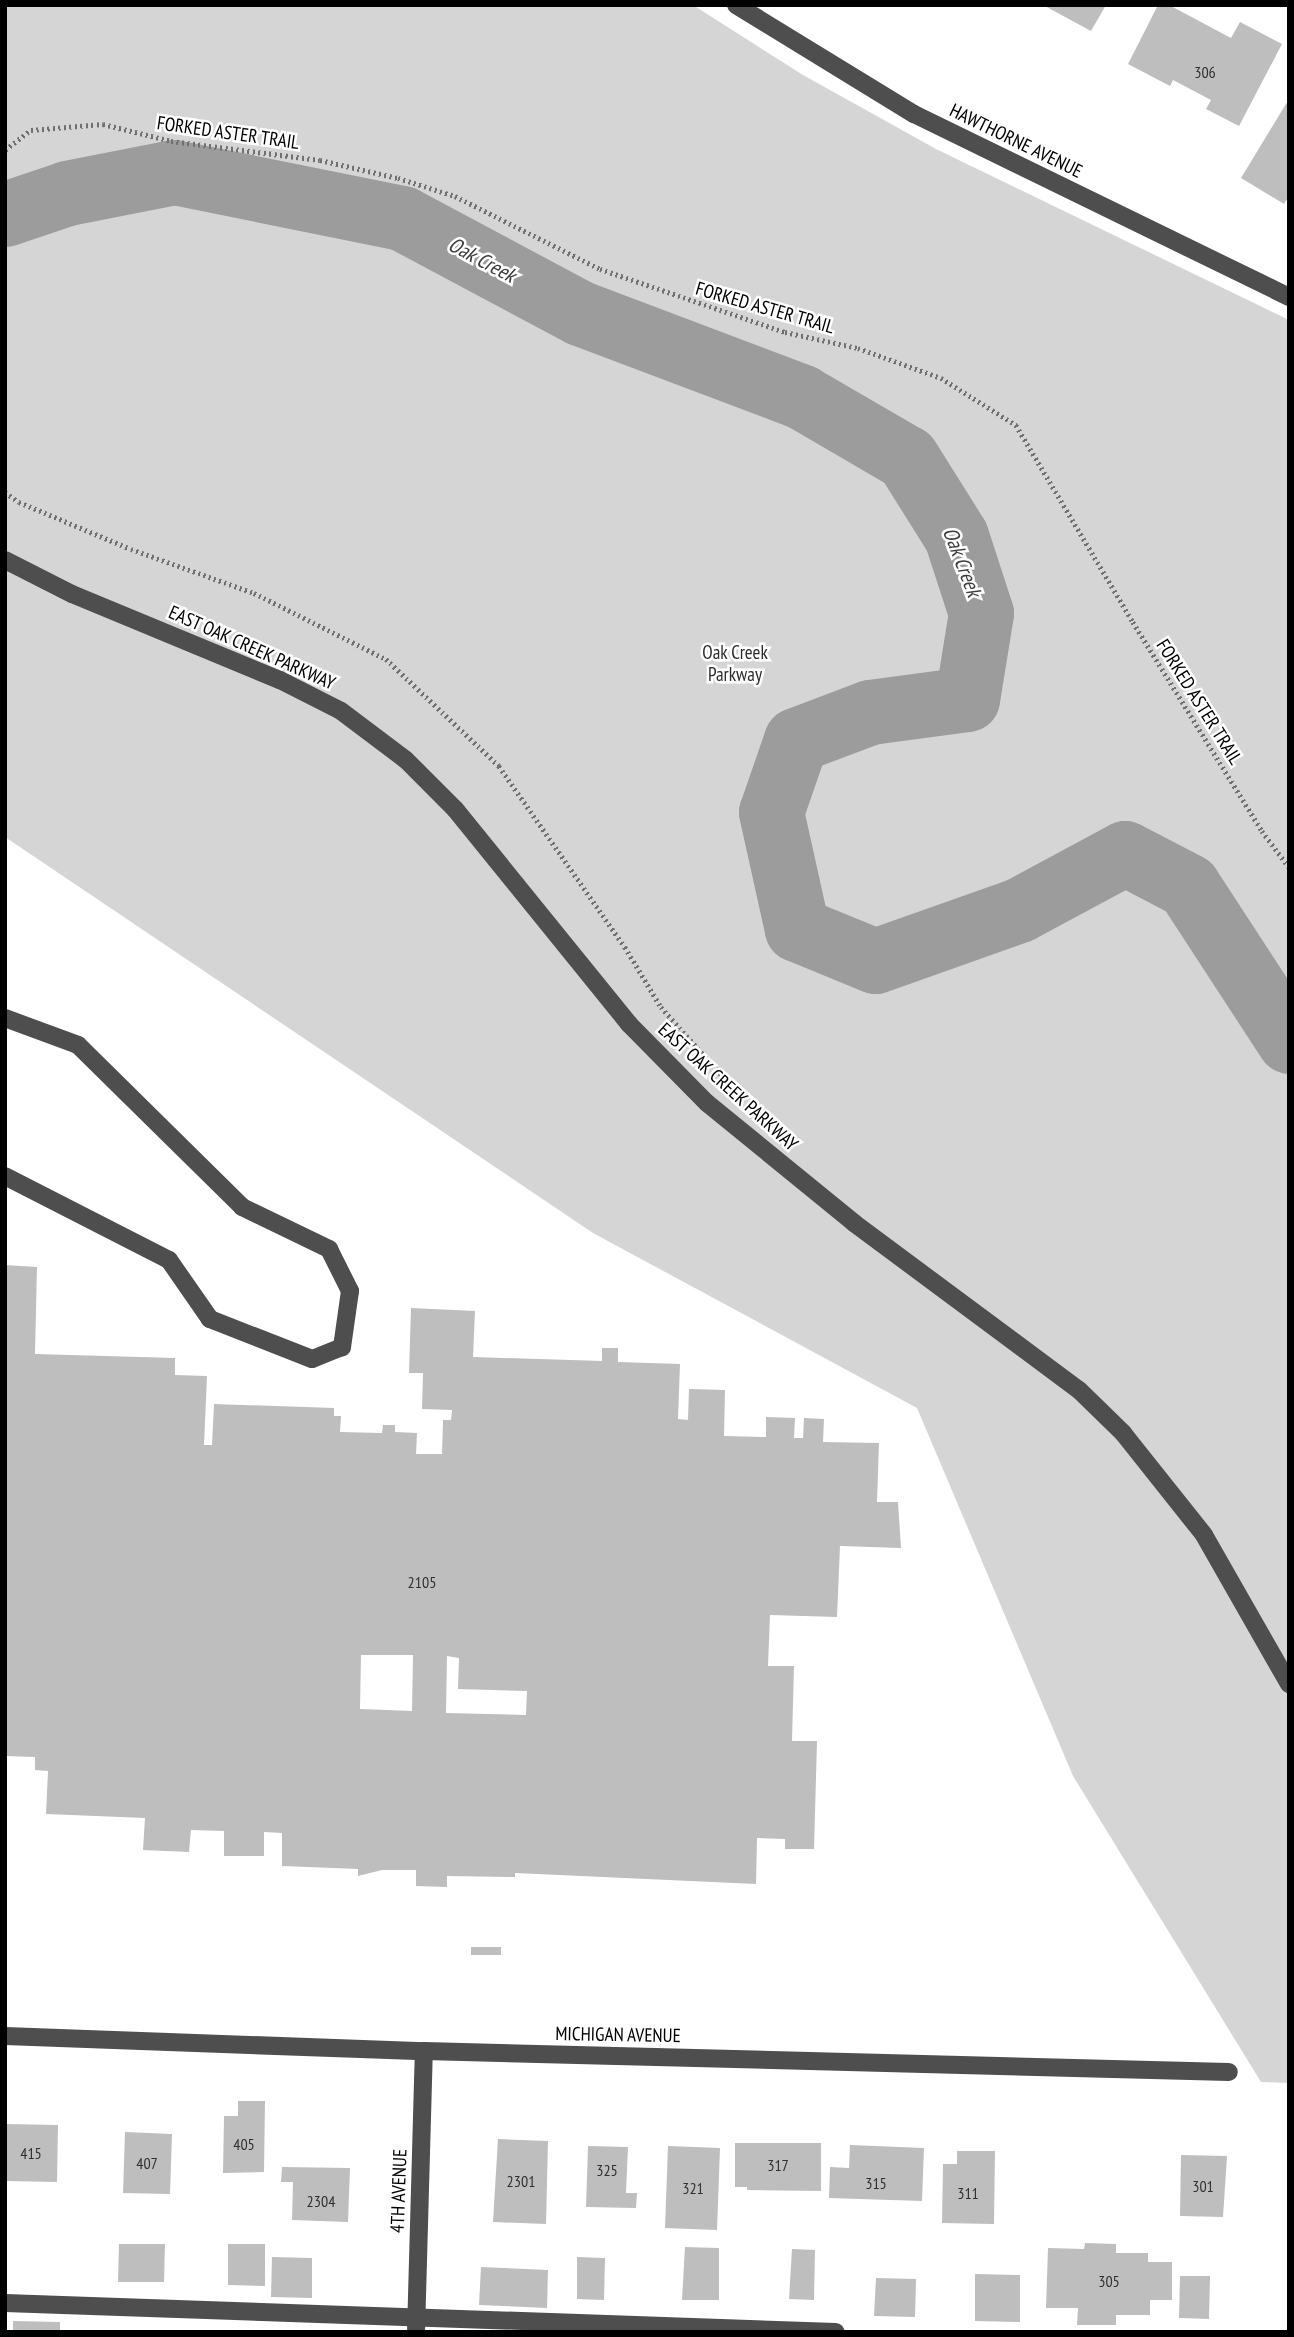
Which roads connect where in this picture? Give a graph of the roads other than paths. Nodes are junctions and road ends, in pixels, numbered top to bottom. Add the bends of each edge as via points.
1 (736, 5) edge
2 (1289, 297) edge
3 (5, 560) edge
4 (5, 1018) edge
5 (5, 1176) edge
6 (1289, 1684) edge
7 (5, 2036) edge
8 (424, 2051) junction
9 (1229, 2072) dead end
10 (5, 2303) edge
11 (416, 2325) edge
12 (835, 2332) edge

1 - 2 street, HAWTHORNE AVENUE via 914,114
3 - 6 street, EAST OAK CREEK PARKWAY via 72,594 280,680 341,711 406,760 455,809 629,1024 707,1102 854,1223 1079,1390 1123,1433 1204,1535
4 - 5 street via 78,1045 242,1207 329,1249 349,1291 342,1347 312,1359 210,1319 169,1260
7 - 8 street, MICHIGAN AVENUE
8 - 9 street, MICHIGAN AVENUE
8 - 11 street, 4TH AVENUE
10 - 11 street
11 - 12 street

